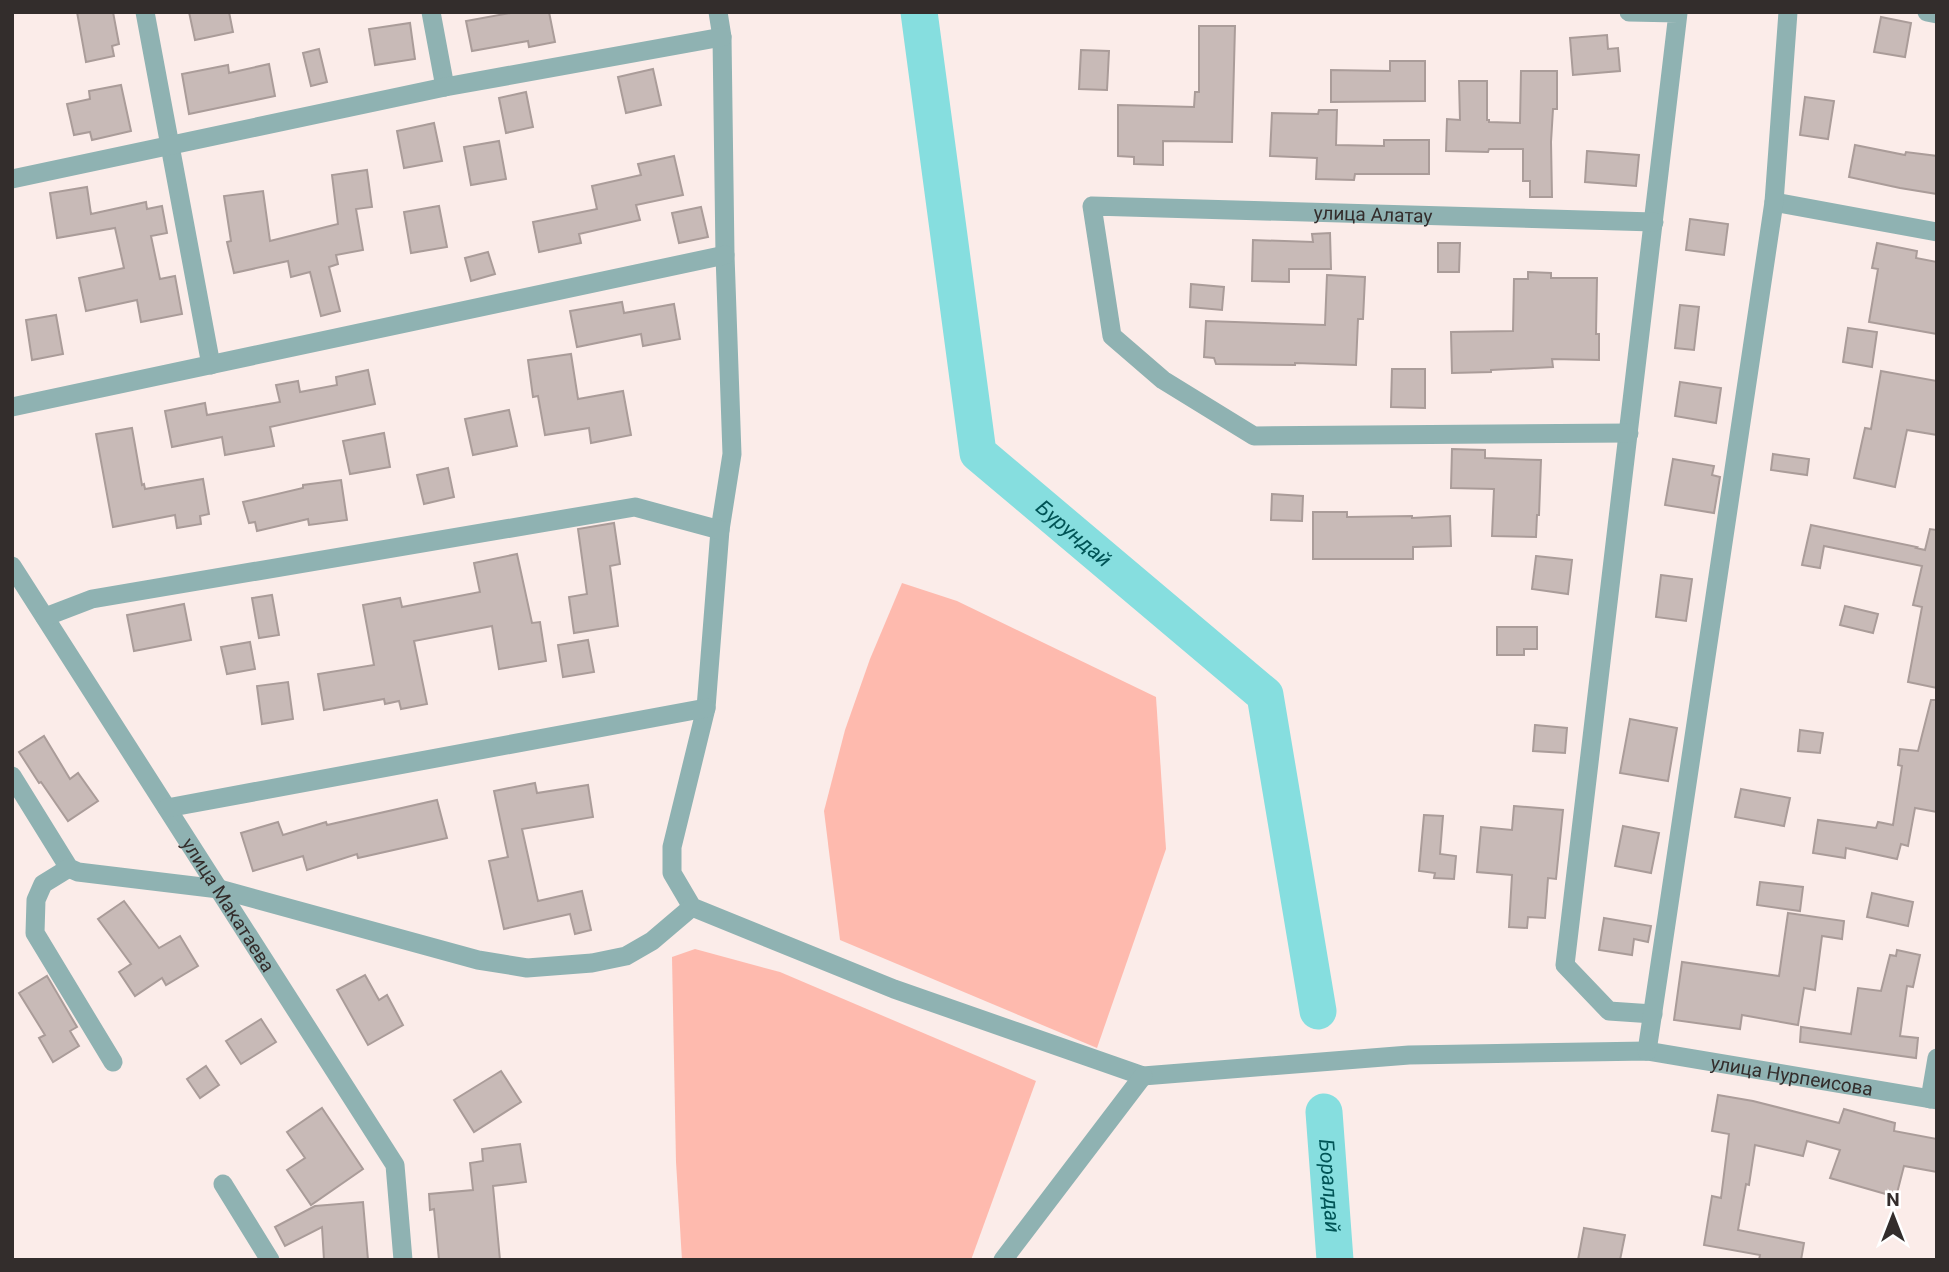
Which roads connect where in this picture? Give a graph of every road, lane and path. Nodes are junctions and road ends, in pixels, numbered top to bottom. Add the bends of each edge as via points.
1 (145, 12) edge
2 (431, 12) edge
3 (718, 12) edge
4 (1629, 12) edge
5 (1788, 12) edge
6 (1927, 12) edge
7 (1678, 13) edge
8 (1937, 14) edge
9 (722, 37) junction
10 (445, 87) junction
11 (171, 144) junction
12 (12, 179) edge
13 (1774, 202) junction
14 (1654, 222) junction
15 (1937, 232) edge
16 (726, 255) junction
17 (211, 365) junction
18 (12, 407) edge
19 (1629, 433) junction
20 (720, 530) junction
21 (12, 566) edge
22 (45, 617) junction
23 (706, 708) junction
24 (12, 776) edge
25 (167, 808) junction
26 (69, 868) junction
27 (219, 889) junction
28 (692, 907) junction
29 (1653, 1013) junction
30 (1647, 1051) junction
31 (1937, 1058) edge
32 (113, 1062) dead end
33 (1143, 1076) junction
34 (1933, 1099) edge
35 (223, 1184) dead end
36 (270, 1260) edge
37 (403, 1260) edge
38 (1003, 1260) edge

1 - 11 street
2 - 10 street
3 - 9 street
4 - 7 street
5 - 13 street
6 - 8 street
7 - 14 street
9 - 10 street
9 - 16 street
10 - 11 street
11 - 12 street
11 - 17 street
13 - 15 street
13 - 29 street
14 - 19 street
14 - 19 street, улица Алатау via 1092,206 1112,336 1163,380 1254,436
16 - 17 street
16 - 20 street via 732,454
17 - 18 street
19 - 29 street via 1565,965 1609,1011
20 - 22 street via 635,507 92,599
20 - 23 street
21 - 22 street, улица Макатаева
22 - 25 street, улица Макатаева
23 - 25 street
23 - 28 street via 672,847 672,873
24 - 26 street
25 - 27 street, улица Макатаева
26 - 27 street
26 - 32 street via 43,884 36,900 35,933
27 - 28 street via 478,960 527,968 626,956
27 - 37 street, улица Макатаева via 395,1165
28 - 33 street via 894,989
29 - 30 street
30 - 33 street, улица Нурпеисова via 1409,1055
30 - 34 street, улица Нурпеисова
31 - 34 street
33 - 38 street
35 - 36 street

